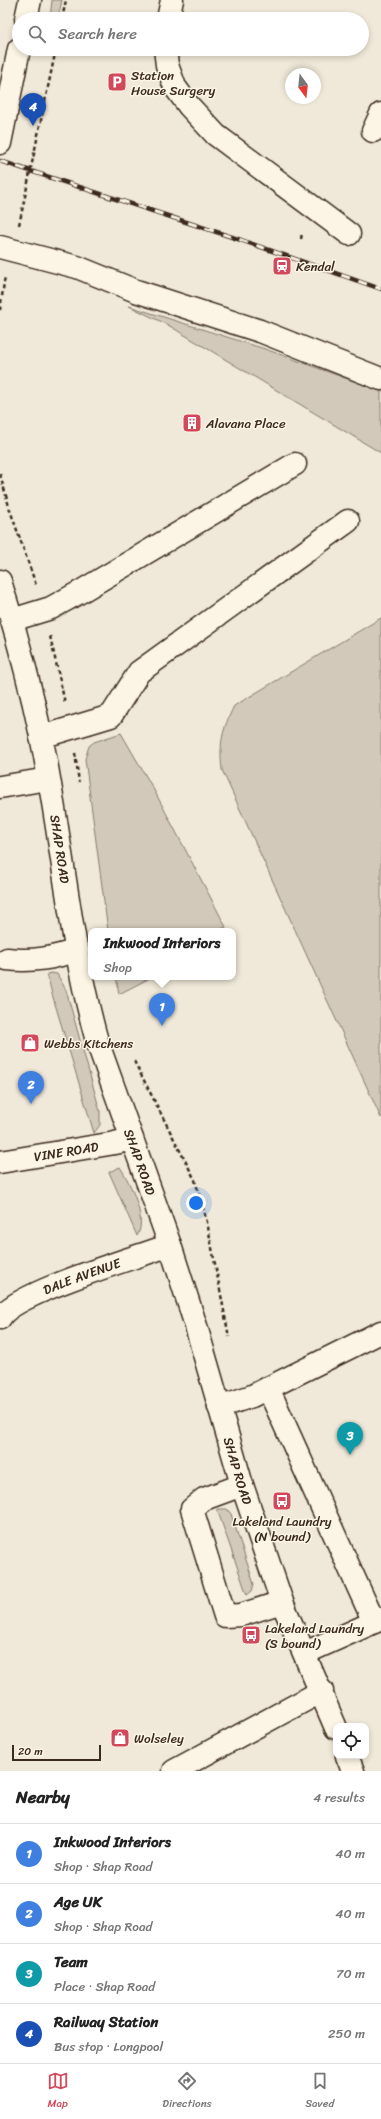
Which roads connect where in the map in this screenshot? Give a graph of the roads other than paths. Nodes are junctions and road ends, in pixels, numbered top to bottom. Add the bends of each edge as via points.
1 (30, 0) edge
2 (172, 0) edge
3 (27, 12) edge
4 (169, 12) edge
5 (18, 56) edge
6 (166, 56) edge
7 (0, 142) edge
8 (349, 234) dead end
9 (0, 247) edge
10 (381, 378) edge
11 (295, 464) dead end
12 (348, 521) dead end
13 (0, 581) edge
14 (12, 620) junction
15 (41, 737) junction
16 (48, 779) junction
17 (0, 787) edge
18 (78, 950) junction
19 (8, 959) dead end
20 (132, 1139) junction
21 (0, 1162) edge
22 (170, 1245) junction
23 (0, 1318) edge
24 (381, 1332) edge
25 (268, 1388) junction
26 (219, 1407) junction
27 (242, 1485) junction
28 (282, 1602) junction
29 (378, 1621) edge
30 (305, 1653) junction
31 (322, 1691) junction
32 (334, 1723) edge
33 (348, 1759) edge
34 (174, 1771) edge
35 (353, 1771) edge

1 - 3 main road
2 - 4 main road
5 - 7 main road
6 - 8 main road via 175,87 216,135
9 - 10 main road via 77,268 136,291 260,330
11 - 14 main road via 51,608
12 - 15 main road via 139,672 111,716
13 - 14 main road, SHAP ROAD
14 - 15 main road, SHAP ROAD
15 - 16 main road, SHAP ROAD
16 - 17 main road
16 - 18 main road, SHAP ROAD
18 - 19 main road via 28,962
18 - 20 main road, SHAP ROAD via 97,1041
20 - 21 main road, VINE ROAD via 115,1144
20 - 22 main road, SHAP ROAD
22 - 23 main road, DALE AVENUE via 43,1290 16,1304
22 - 26 main road, SHAP ROAD
24 - 25 main road
25 - 26 main road
25 - 29 main road
26 - 27 main road, SHAP ROAD
27 - 28 main road, SHAP ROAD
27 - 28 main road via 204,1499 192,1509 225,1616 241,1615
28 - 30 main road, SHAP ROAD
29 - 30 main road
30 - 31 main road, SHAP ROAD
31 - 32 main road, SHAP ROAD
31 - 34 main road
33 - 35 main road

